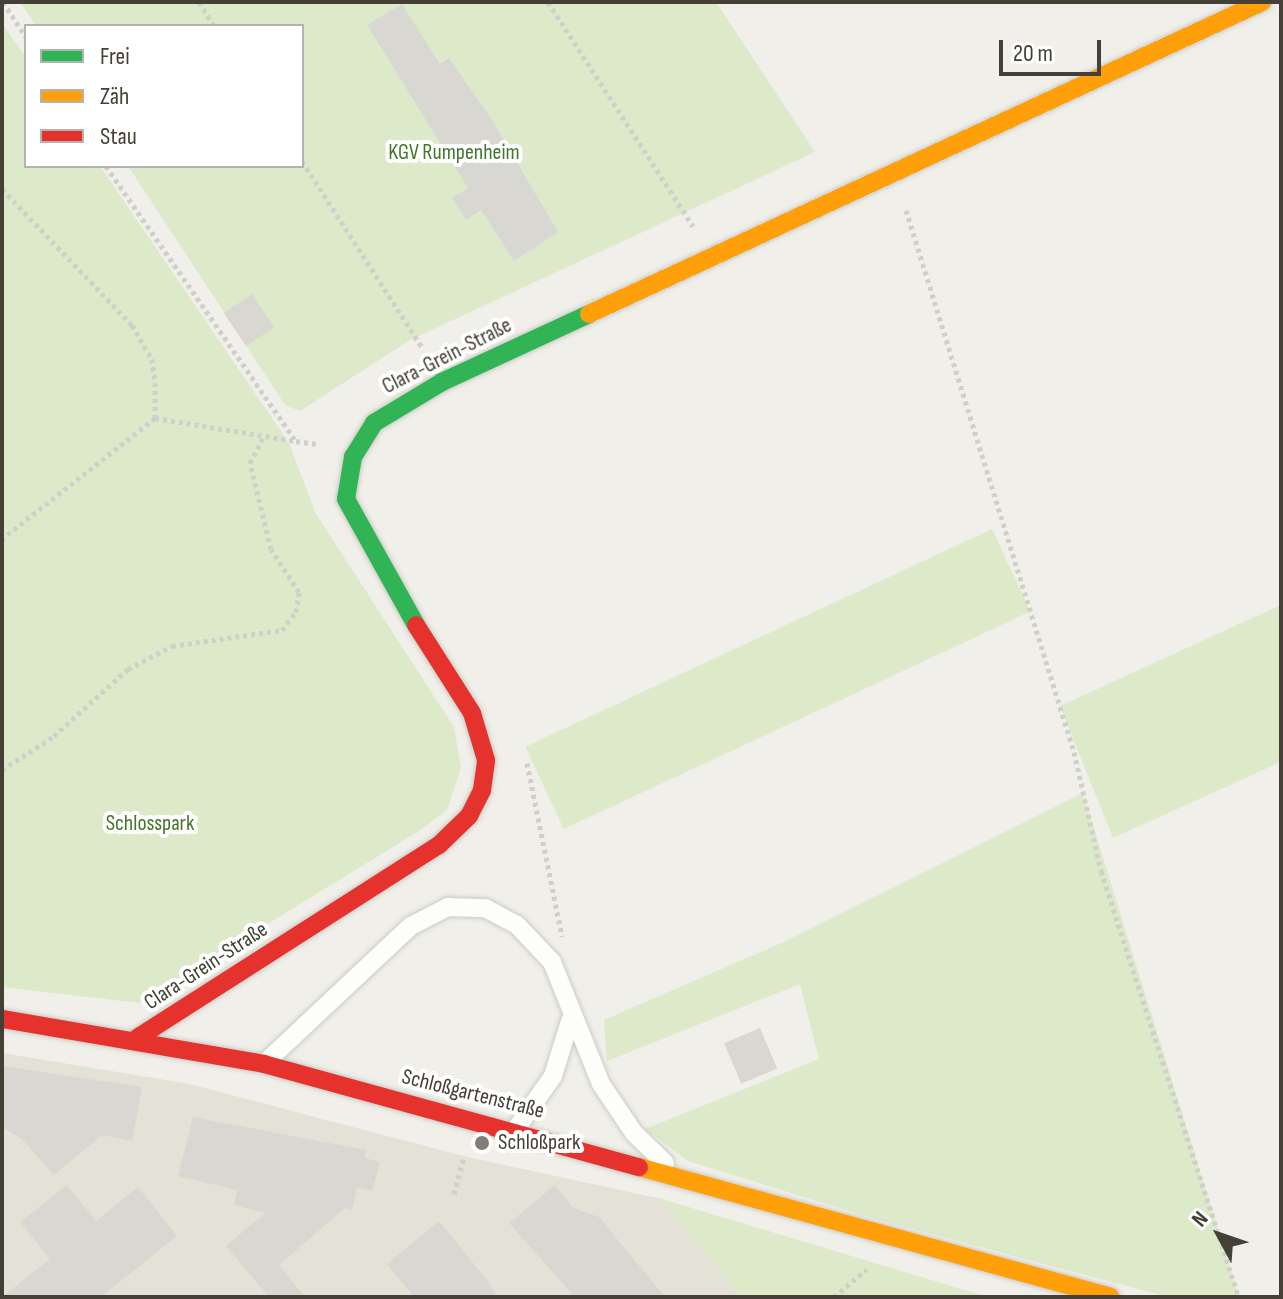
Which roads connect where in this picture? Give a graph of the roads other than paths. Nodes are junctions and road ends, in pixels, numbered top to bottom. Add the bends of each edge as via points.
1 (1262, 2) edge
2 (2, 1019) edge
3 (571, 1019) junction
4 (137, 1038) junction
5 (264, 1064) junction
6 (516, 1129) junction
7 (679, 1176) junction
8 (1110, 1297) edge

1 - 4 street, Clara-Grein-Straße via 442,382 374,423 348,471 346,499 355,526 481,734 482,790 469,816 439,845
2 - 4 street, Schloßgartenstraße
3 - 5 lane via 555,968 532,937 485,908 448,907 411,926
3 - 6 lane via 559,1065
3 - 7 lane via 626,1123
4 - 5 street, Schloßgartenstraße
5 - 6 street, Schloßgartenstraße
6 - 7 street, Schloßgartenstraße
7 - 8 street, Schloßgartenstraße

